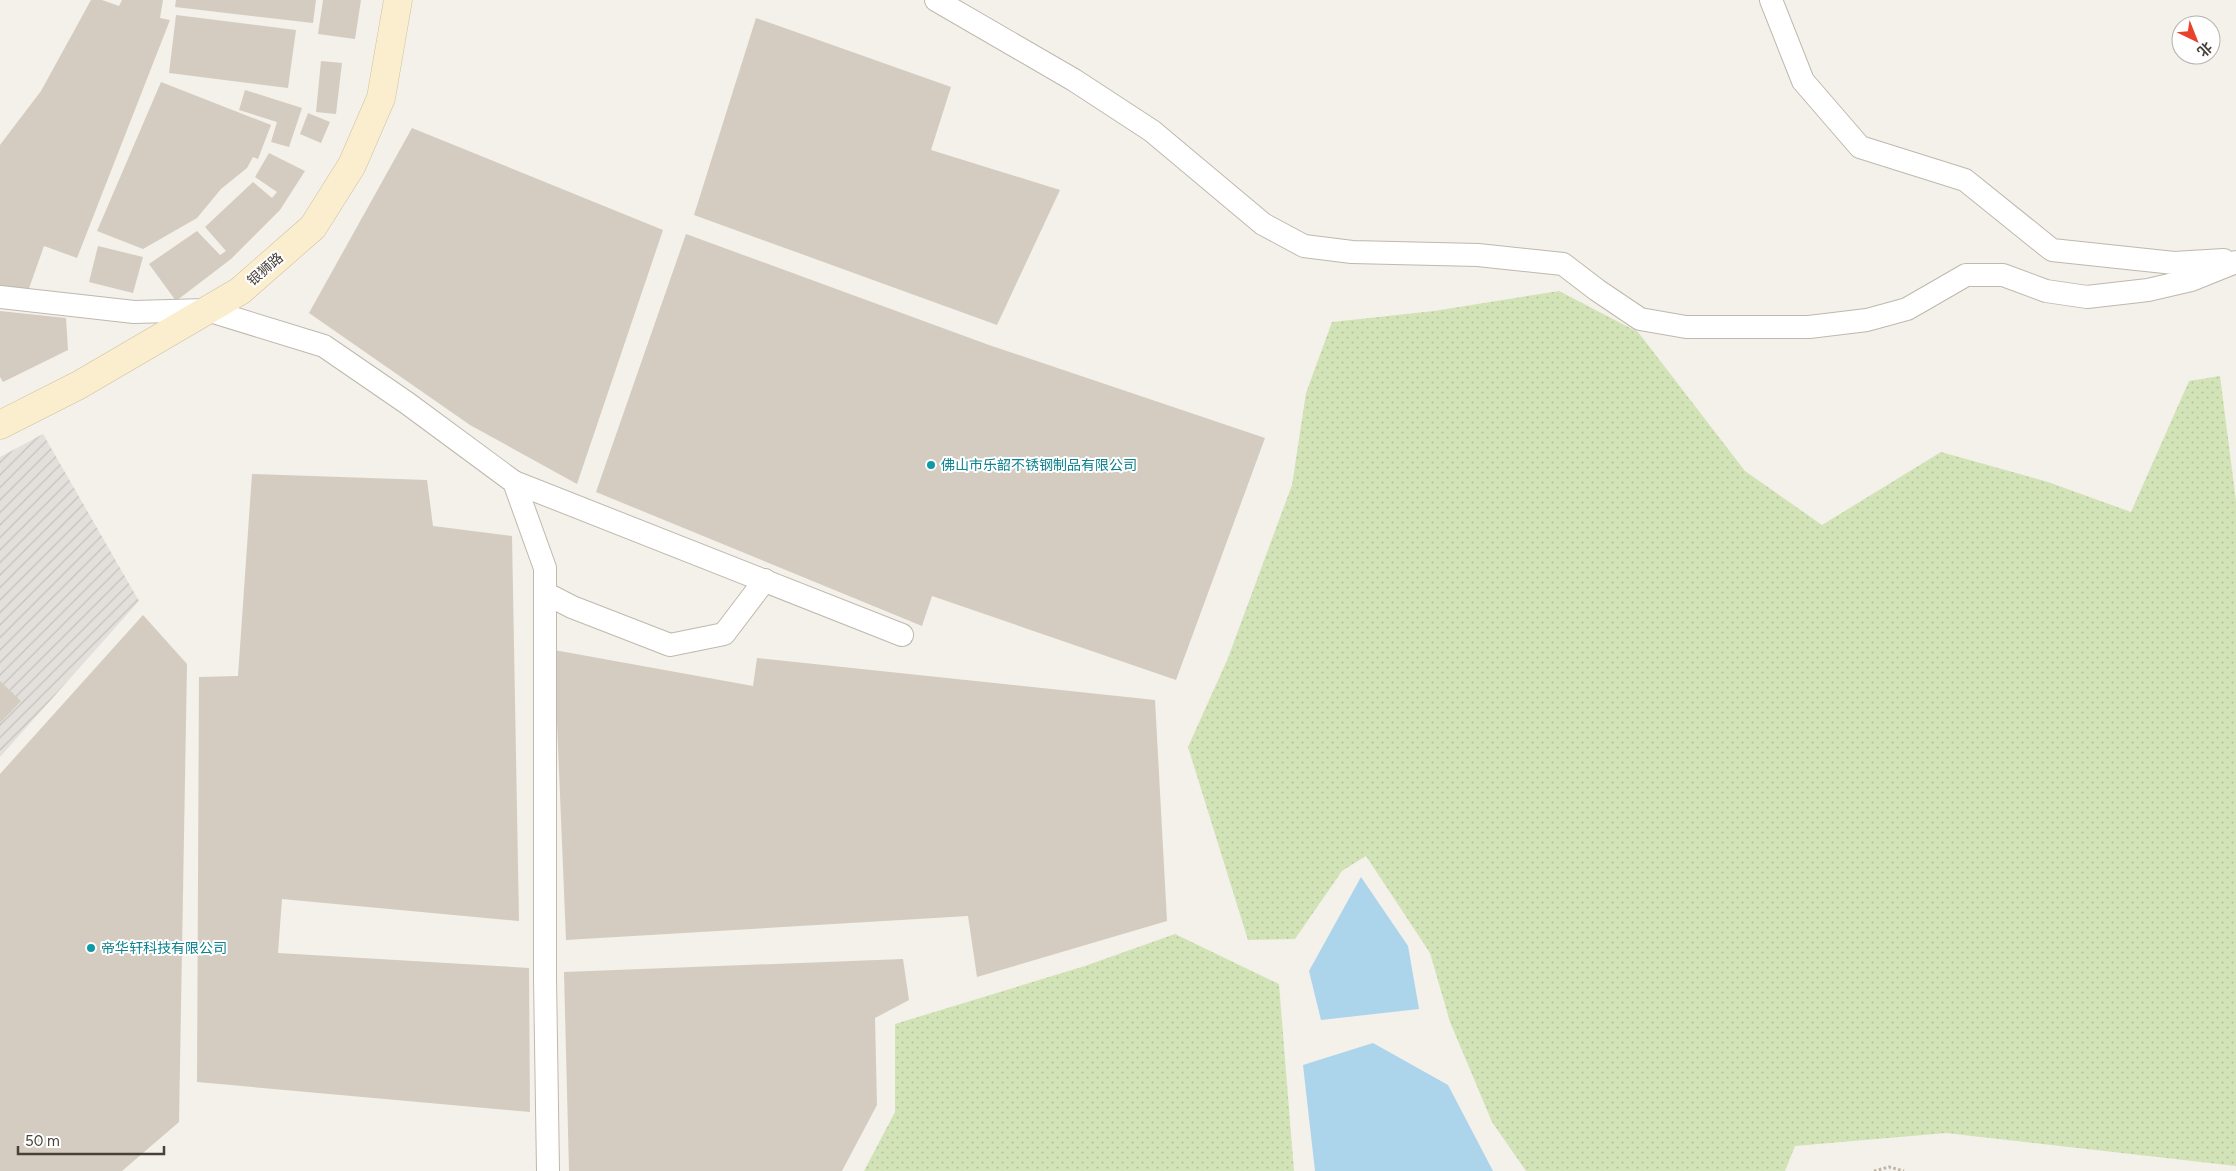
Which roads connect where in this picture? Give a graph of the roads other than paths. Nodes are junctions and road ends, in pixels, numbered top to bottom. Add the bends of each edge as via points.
1 (398, 0) edge
2 (936, 0) edge
3 (1771, 0) edge
4 (2236, 261) edge
5 (0, 297) edge
6 (207, 310) junction
7 (0, 425) edge
8 (514, 482) junction
9 (765, 580) junction
10 (545, 593) junction
11 (902, 635) dead end
12 (548, 1171) edge

1 - 6 main road, 银狮路 via 381,98 352,165 313,227 240,291
2 - 4 street via 1074,80 1152,131 1263,224 1304,246 1352,252 1478,256 1563,264 1640,318 1686,327 1808,327 1867,320 1907,308 1966,275 2003,275 2046,291 2087,297 2148,290 2182,282
3 - 4 street via 1803,81 1860,147 1965,180 2052,250 2174,263
5 - 6 street via 134,312
6 - 7 main road, 银狮路 via 79,385
6 - 8 street via 324,346
8 - 9 street
8 - 10 street via 545,568
9 - 10 street via 724,634 670,645 572,607
9 - 11 street
10 - 12 street

